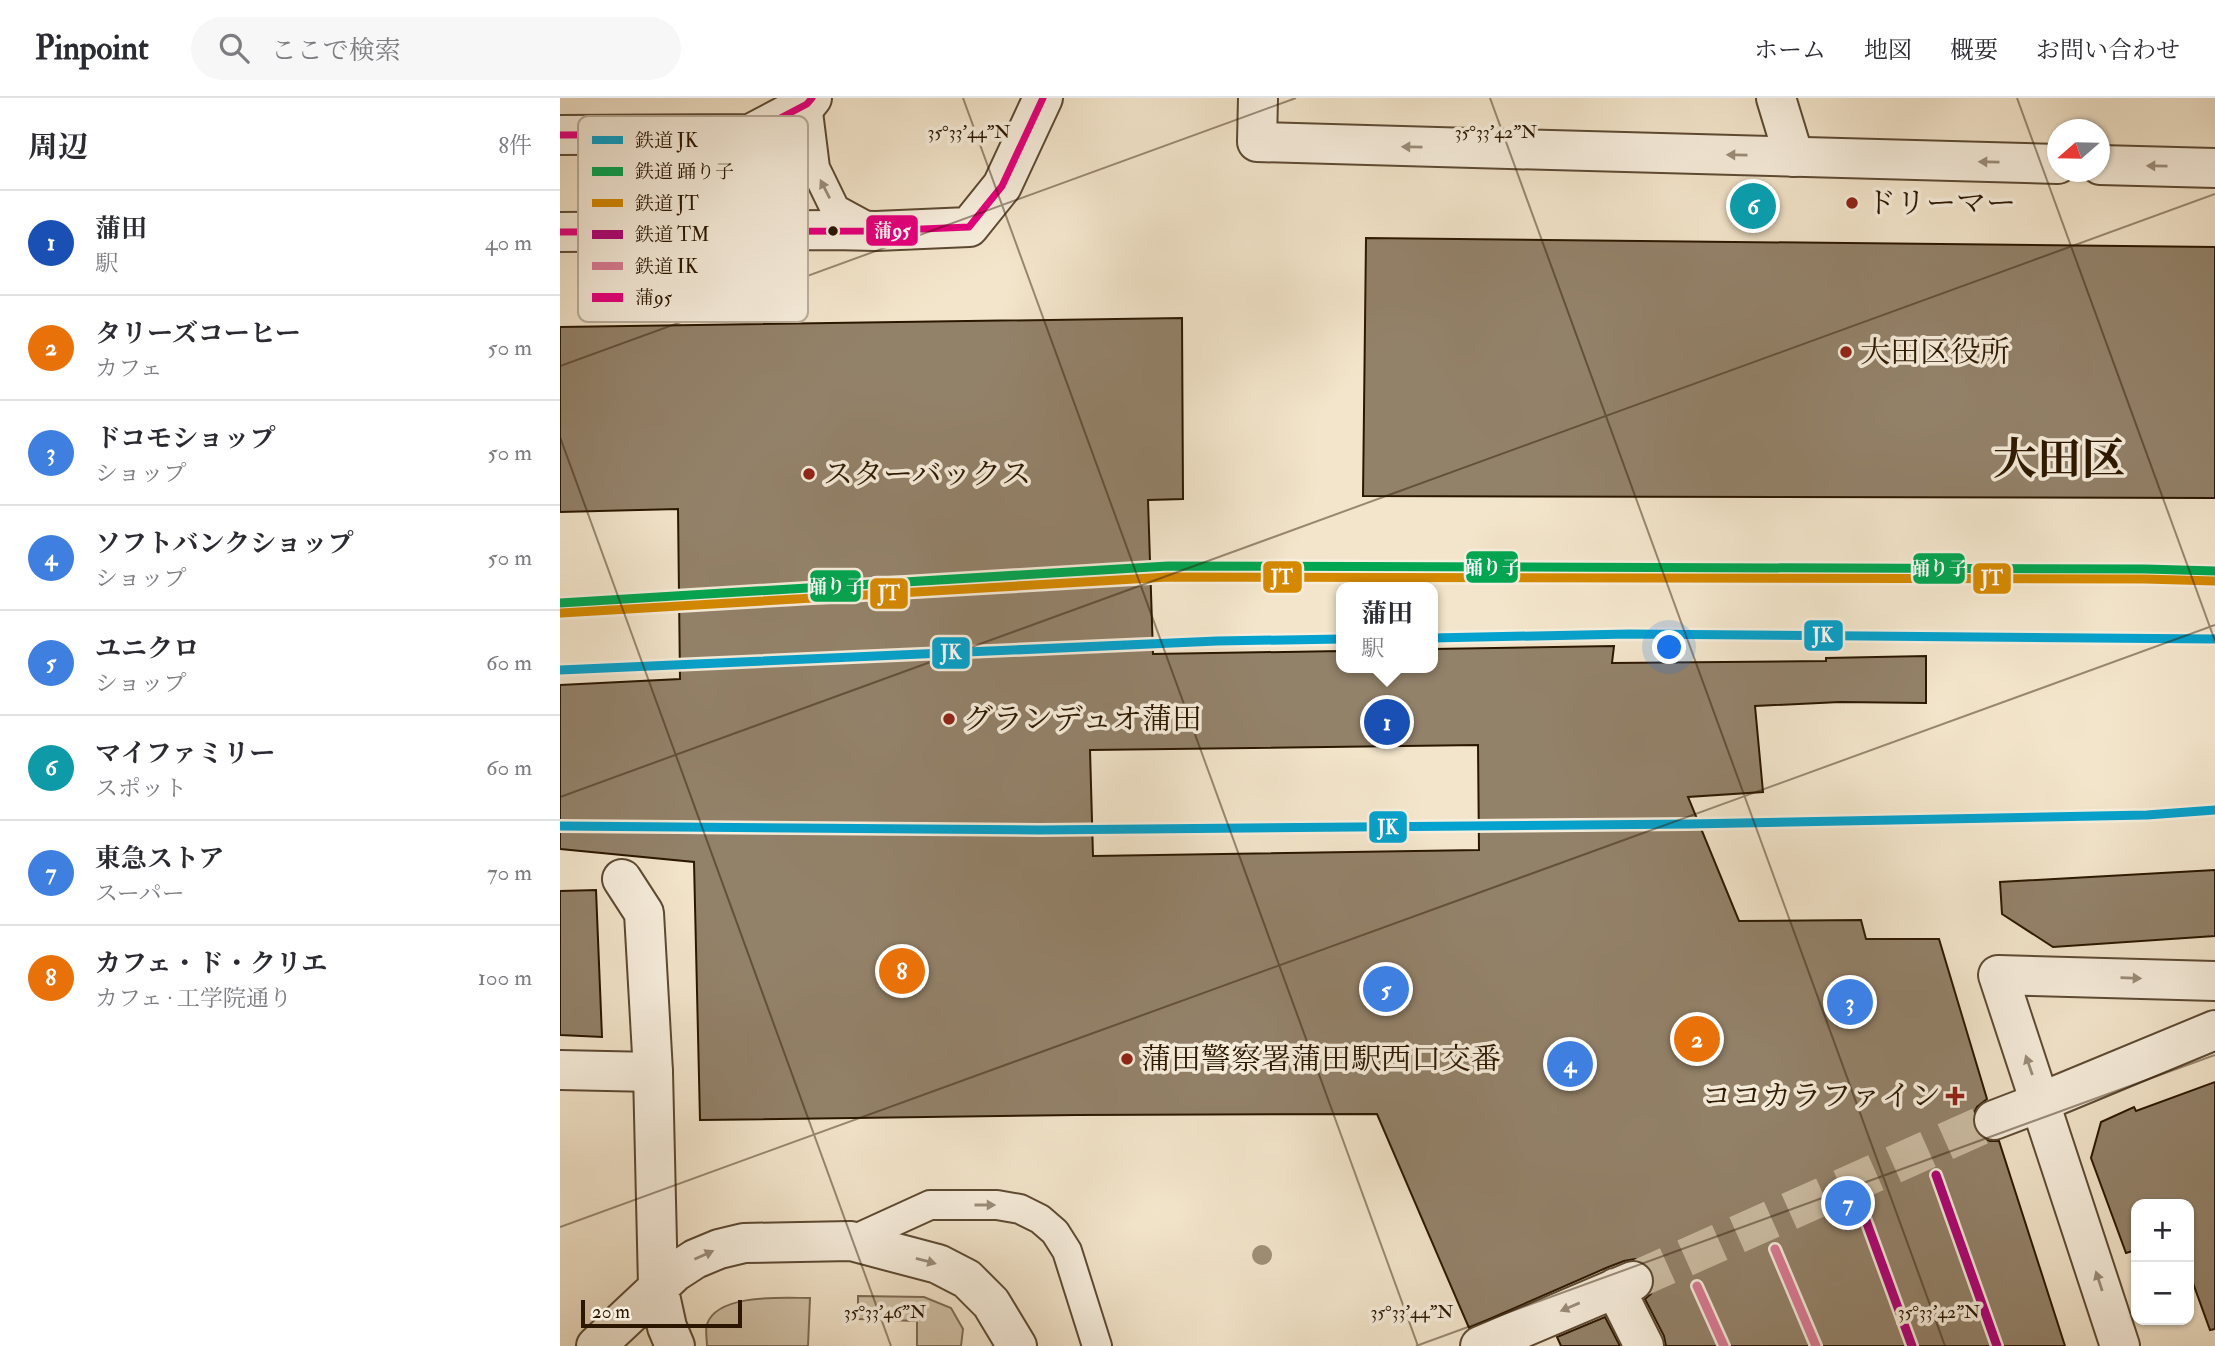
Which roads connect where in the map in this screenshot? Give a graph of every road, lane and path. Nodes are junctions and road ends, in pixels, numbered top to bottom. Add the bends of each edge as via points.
1 (1043, 98) edge
2 (1258, 98) edge
3 (1776, 98) edge
4 (809, 101) edge
5 (782, 116) edge
6 (560, 135) edge
7 (578, 135) edge
8 (1794, 157) junction
9 (2047, 164) edge
10 (2110, 165) edge
11 (2215, 168) edge
12 (808, 229) edge
13 (560, 232) edge
14 (578, 232) edge
15 (876, 232) junction
16 (622, 879) dead end
17 (2215, 981) edge
18 (2215, 1030) edge
19 (560, 1070) edge
20 (653, 1072) junction
21 (2041, 1102) junction
22 (1994, 1120) tunnel mouth
23 (851, 1241) junction
24 (658, 1286) junction
25 (1012, 1342) edge
26 (596, 1346) edge
27 (675, 1346) edge
28 (1097, 1346) edge
29 (1480, 1346) edge
30 (1644, 1346) edge
31 (2120, 1346) edge

1 - 15 street via 1002,186 969,227
8 -> 2 street via 1257,142
3 - 8 street
4 - 5 street
15 -> 4 lane via 835,209 814,168
6 - 7 street
9 -> 8 street
11 -> 10 street
12 - 15 street
13 - 14 street
16 - 20 street via 644,913
21 -> 17 street via 1998,975
18 - 21 street
19 - 20 street
20 - 24 street
21 - 22 street
31 -> 21 street
24 -> 23 street via 695,1259 744,1243
23 -> 25 street via 938,1264 967,1279 991,1303
23 -> 28 lane via 929,1205 1020,1209 1040,1219 1066,1251
24 - 26 street
24 - 27 street
30 -> 29 street via 1624,1285

